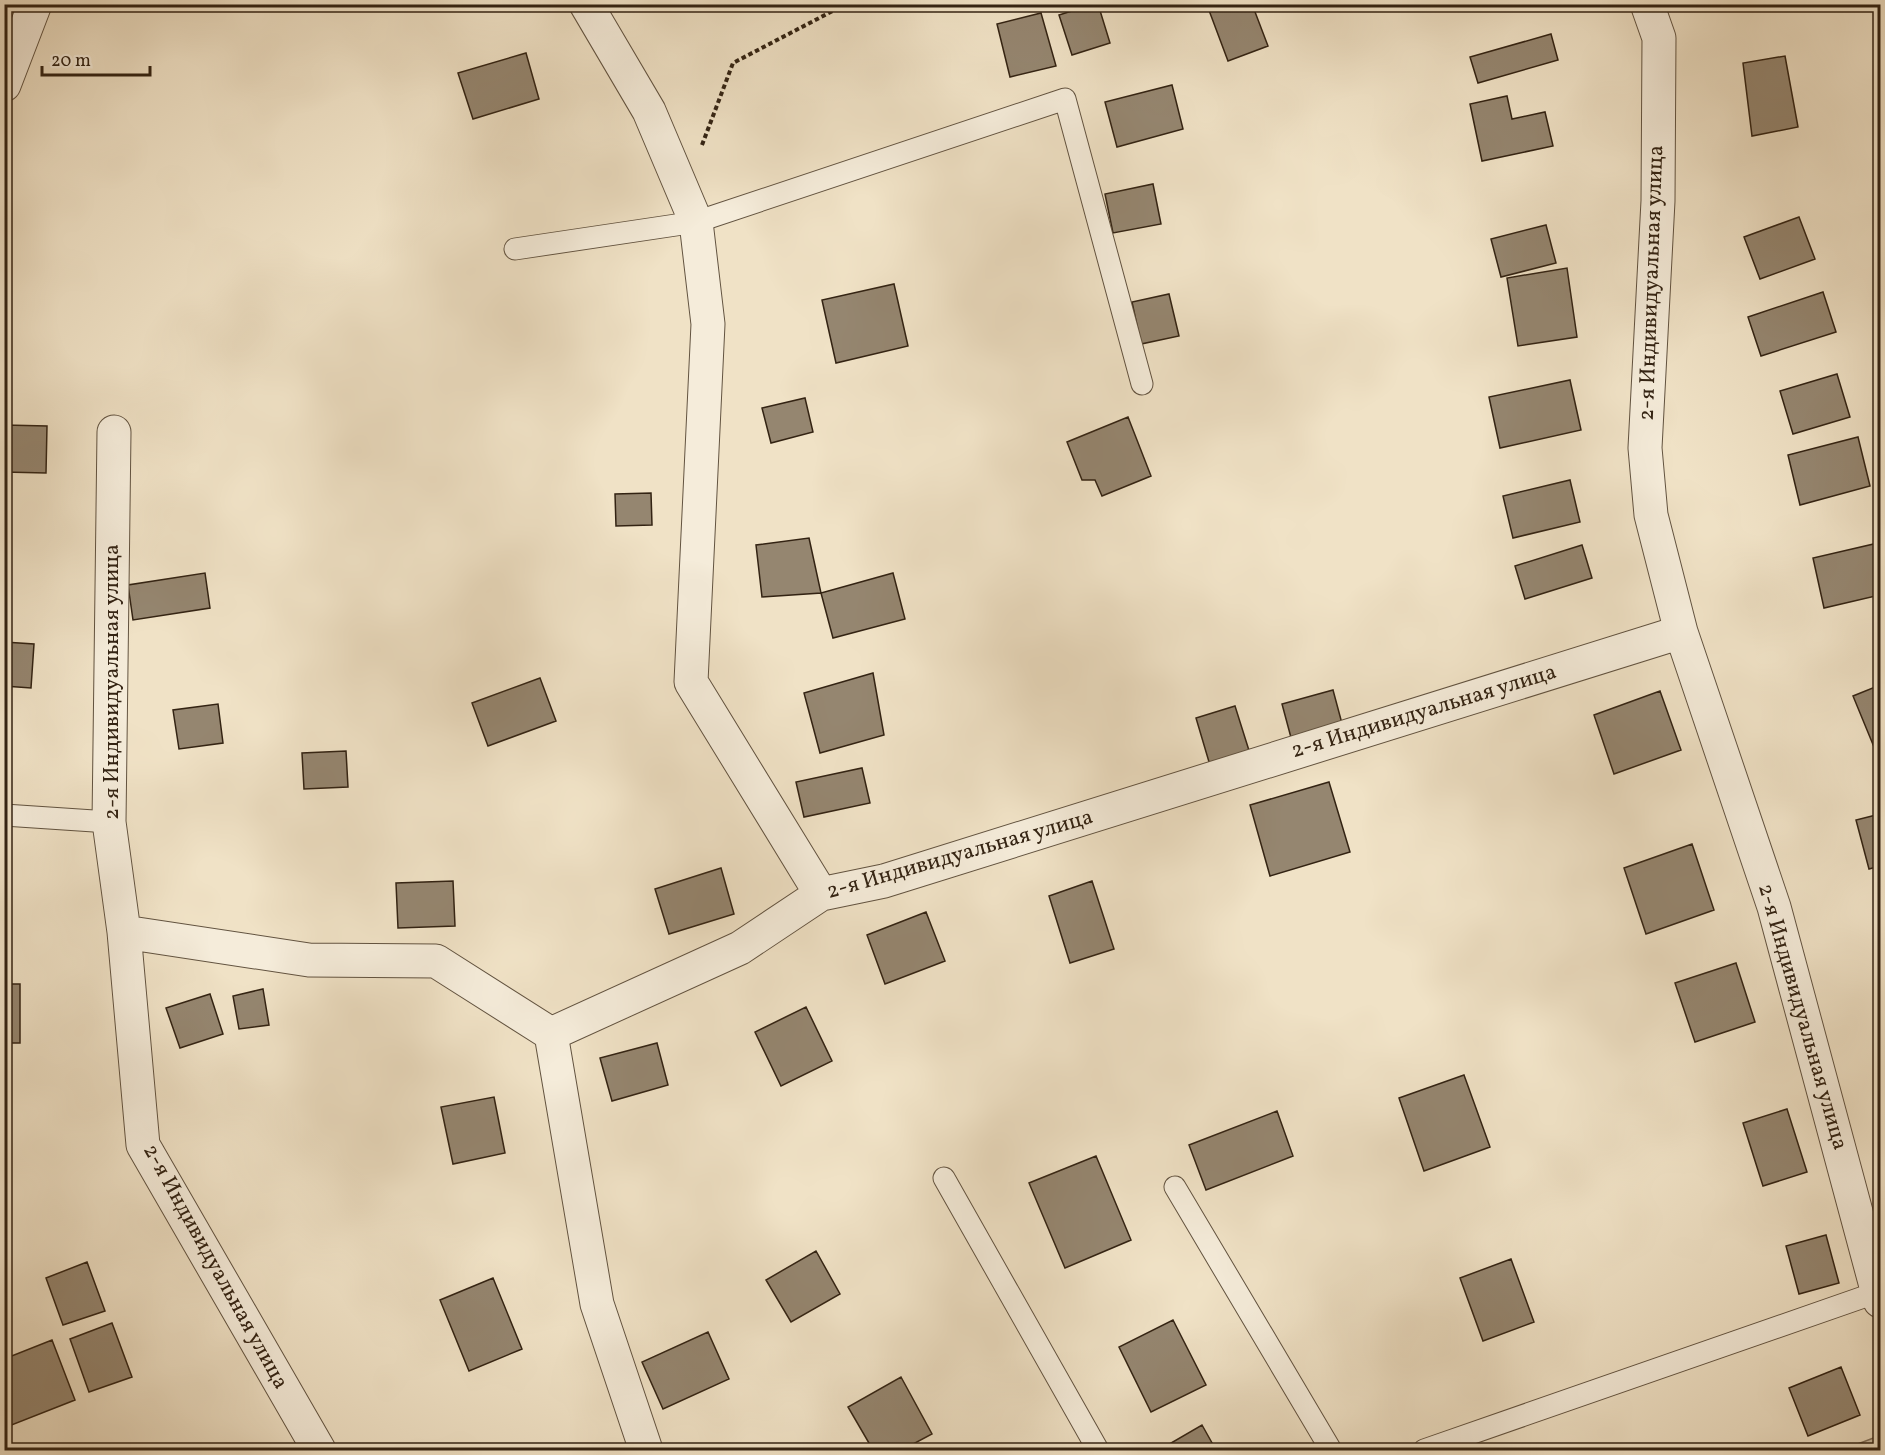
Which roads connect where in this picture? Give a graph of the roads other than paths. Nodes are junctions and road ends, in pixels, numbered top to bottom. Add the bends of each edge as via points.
1 (35, 4) edge
2 (586, 4) edge
3 (1647, 4) edge
4 (4, 85) edge
5 (690, 208) junction
6 (514, 249) dead end
7 (1142, 384) dead end
8 (114, 432) dead end
9 (1681, 632) junction
10 (4, 815) edge
11 (109, 822) junction
12 (821, 894) junction
13 (124, 932) junction
14 (551, 1034) junction
15 (944, 1178) dead end
16 (1175, 1187) dead end
17 (1879, 1297) edge
18 (319, 1450) edge
19 (646, 1450) edge
20 (1098, 1450) edge
21 (1329, 1450) edge
22 (1424, 1450) edge

1 - 4 street
2 - 5 street via 650,111
3 - 9 street, 2-я Индивидуальная улица via 1659,49 1658,201 1645,448 1651,515
5 - 6 lane
5 - 7 lane via 1065,99
5 - 12 street via 708,324 690,682
8 - 11 street, 2-я Индивидуальная улица
9 - 12 street, 2-я Индивидуальная улица via 895,878
9 - 17 street, 2-я Индивидуальная улица via 1774,907
10 - 11 lane
11 - 13 street, 2-я Индивидуальная улица
12 - 14 street, 2-я Индивидуальная улица via 740,948
13 - 14 street via 309,960 436,961
13 - 18 street, 2-я Индивидуальная улица via 143,1145
14 - 19 street via 597,1304
15 - 20 lane
16 - 21 lane
17 - 22 lane

